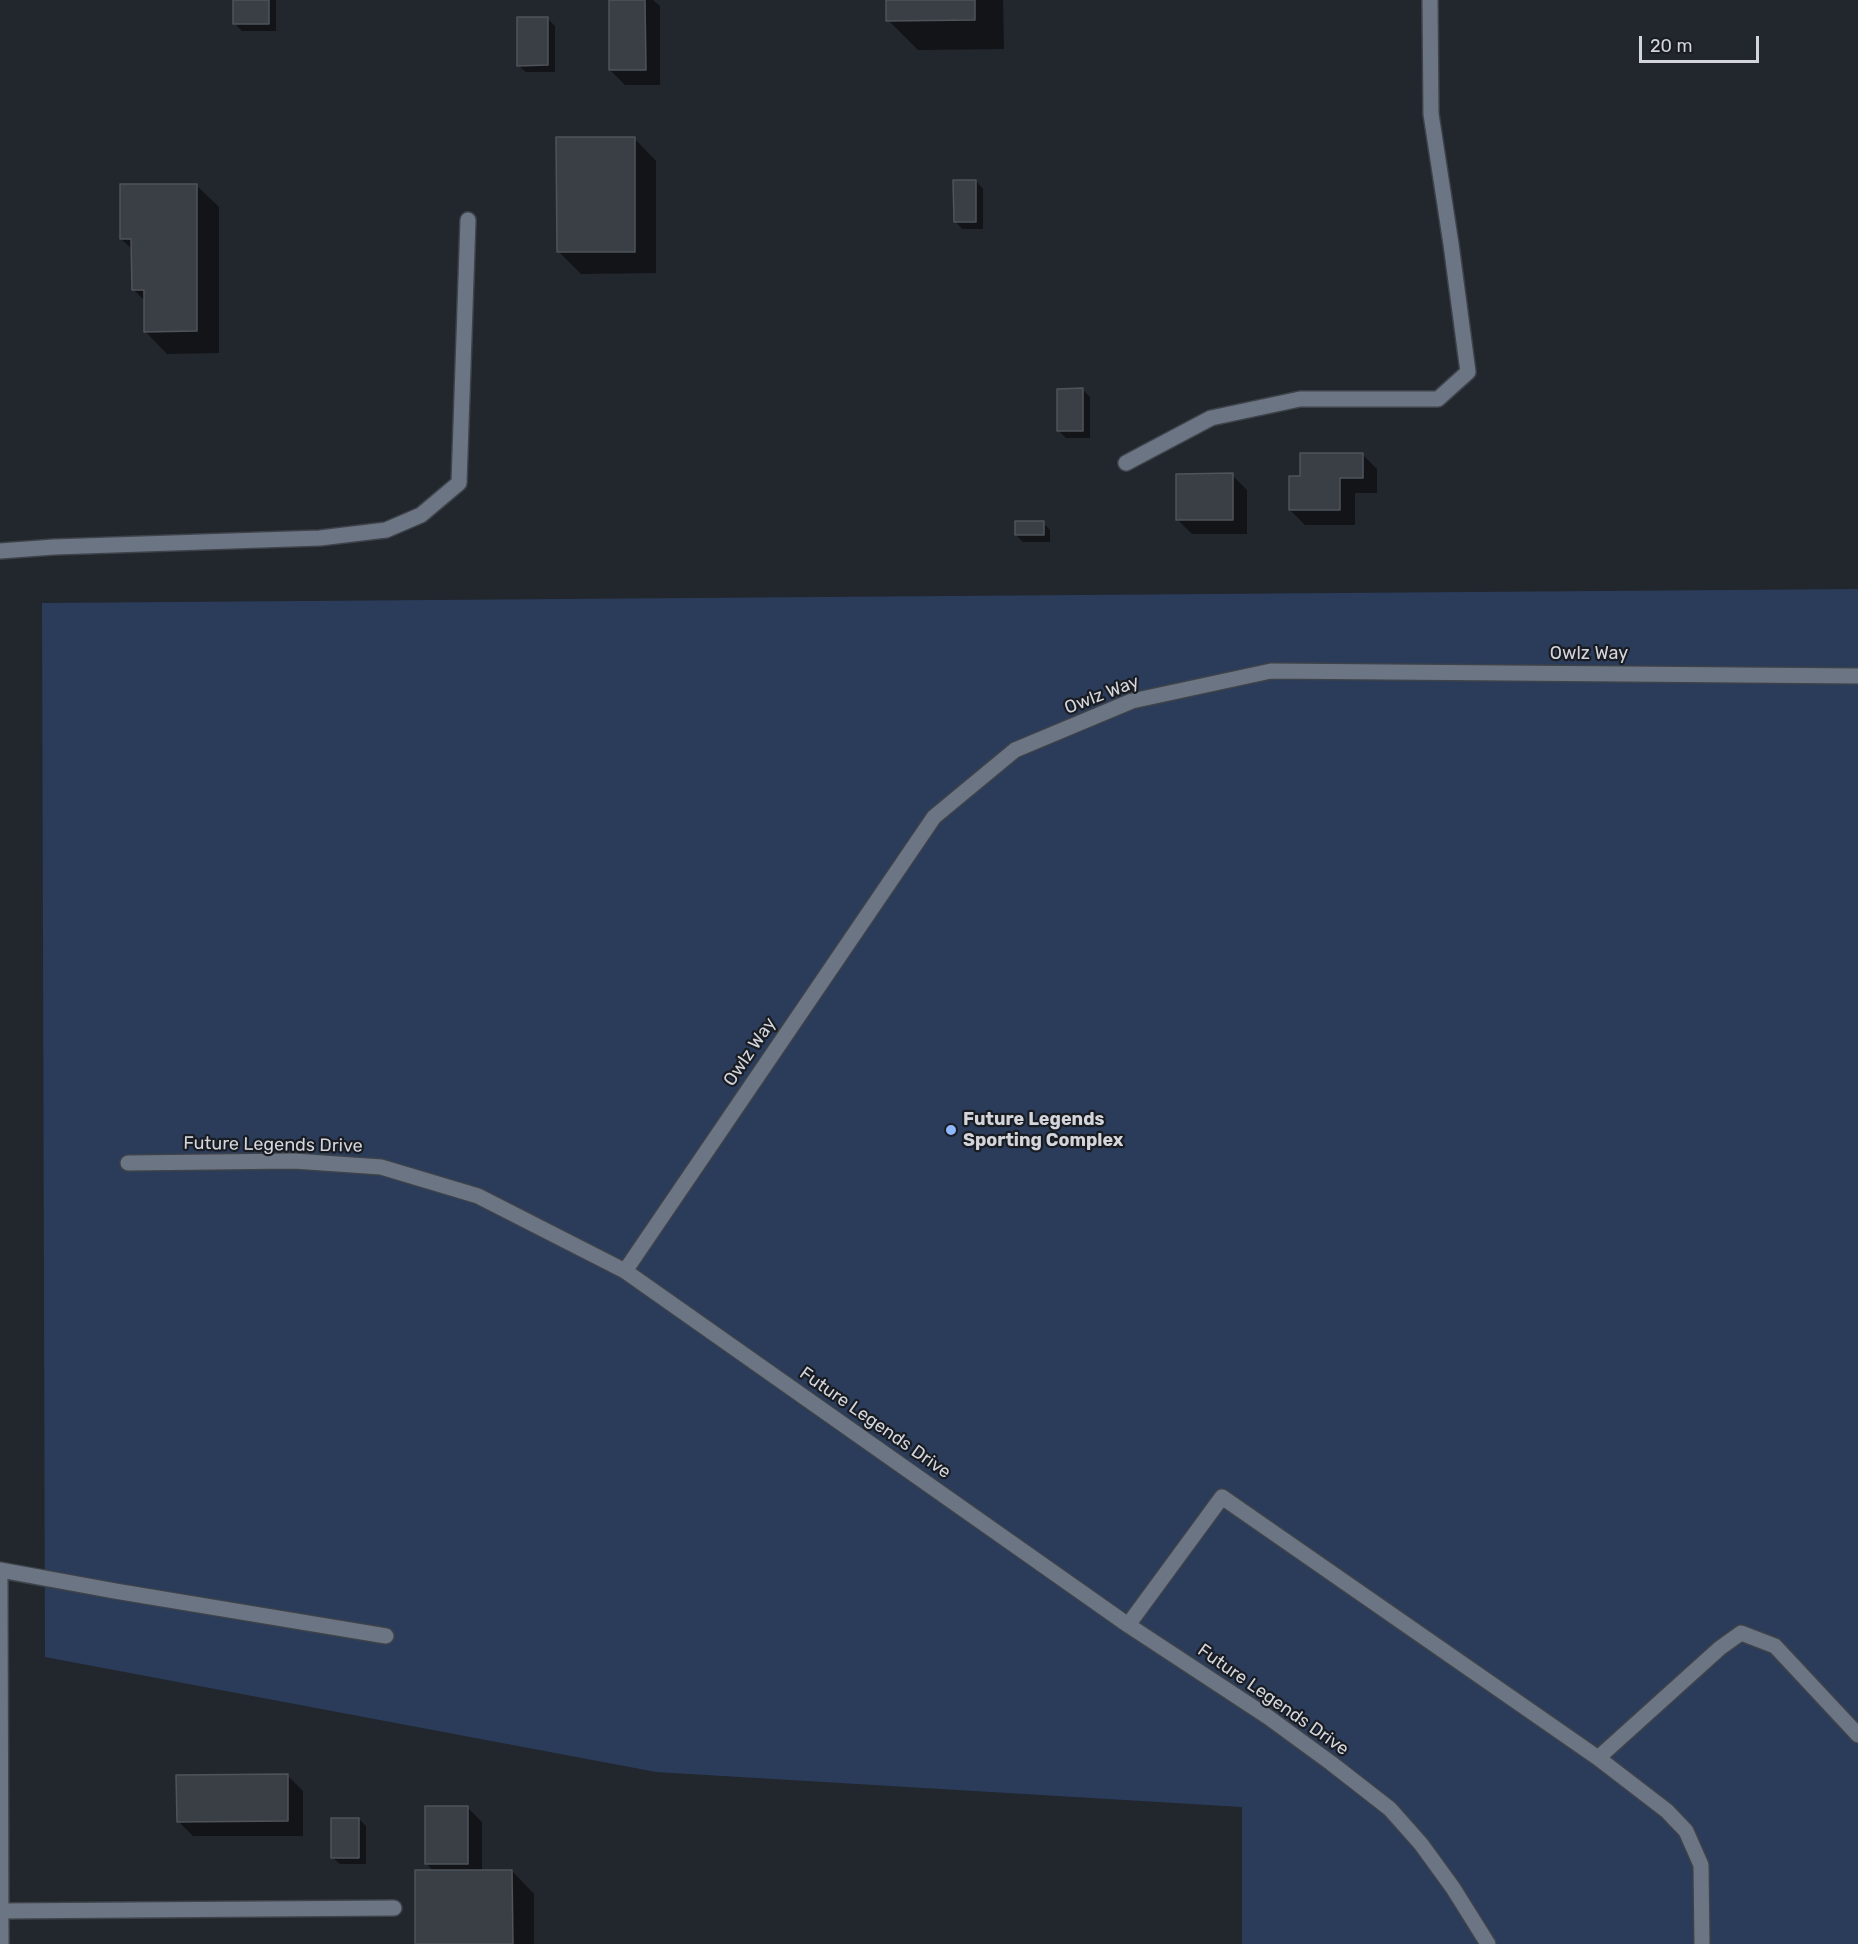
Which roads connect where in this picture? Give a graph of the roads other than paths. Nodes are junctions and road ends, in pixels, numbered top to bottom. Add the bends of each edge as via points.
1 (1430, 0) edge
2 (468, 220) dead end
3 (1126, 463) dead end
4 (0, 551) edge
5 (1858, 676) edge
6 (128, 1163) dead end
7 (625, 1271) junction
8 (0, 1570) edge
9 (0, 1580) edge
10 (1128, 1625) junction
11 (386, 1636) dead end
12 (1858, 1735) edge
13 (1598, 1758) junction
14 (394, 1908) dead end
15 (1, 1911) edge
16 (2, 1944) edge
17 (1488, 1944) edge
18 (1702, 1944) edge

1 - 3 street via 1431,114 1468,372 1438,399 1300,399 1211,418
2 - 4 street via 459,483 421,515 386,530 320,538
5 - 7 street, Owlz Way via 1271,671 1132,701 1015,750 934,818
6 - 7 street, Future Legends Drive via 294,1161 381,1167 478,1196
7 - 10 street, Future Legends Drive
8 - 11 street
9 - 15 street
10 - 13 street via 1222,1497
10 - 17 street, Future Legends Drive via 1268,1717 1390,1809 1453,1888
12 - 13 street via 1775,1646 1741,1633
13 - 18 street via 1667,1811 1686,1831 1701,1865
14 - 15 street
15 - 16 street

